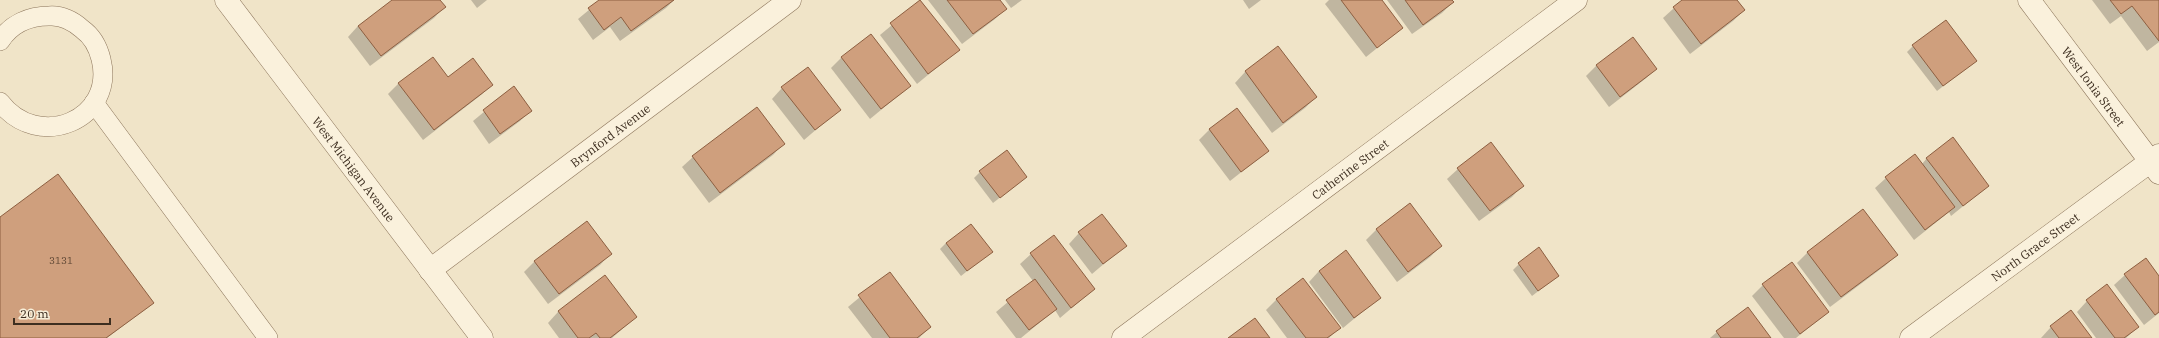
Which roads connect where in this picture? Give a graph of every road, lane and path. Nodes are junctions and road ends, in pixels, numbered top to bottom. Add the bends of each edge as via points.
1 (226, 0) edge
2 (790, 0) edge
3 (1576, 0) edge
4 (2029, 0) edge
5 (0, 41) edge
6 (0, 102) edge
7 (94, 103) junction
8 (2156, 164) edge
9 (430, 270) junction
10 (268, 338) edge
11 (482, 338) edge
12 (1123, 338) edge
13 (1911, 338) edge

1 - 9 street, West Michigan Avenue
2 - 9 street, Brynford Avenue
3 - 12 street, Catherine Street
4 - 8 street, West Ionia Street
5 - 7 lane via 4,34 18,23 36,16 55,16 73,21 88,33 98,49 103,67 102,86
6 - 7 lane via 13,116 29,125 47,128 65,125 81,116
7 - 10 lane
8 - 13 street, North Grace Street
9 - 11 street, West Michigan Avenue

